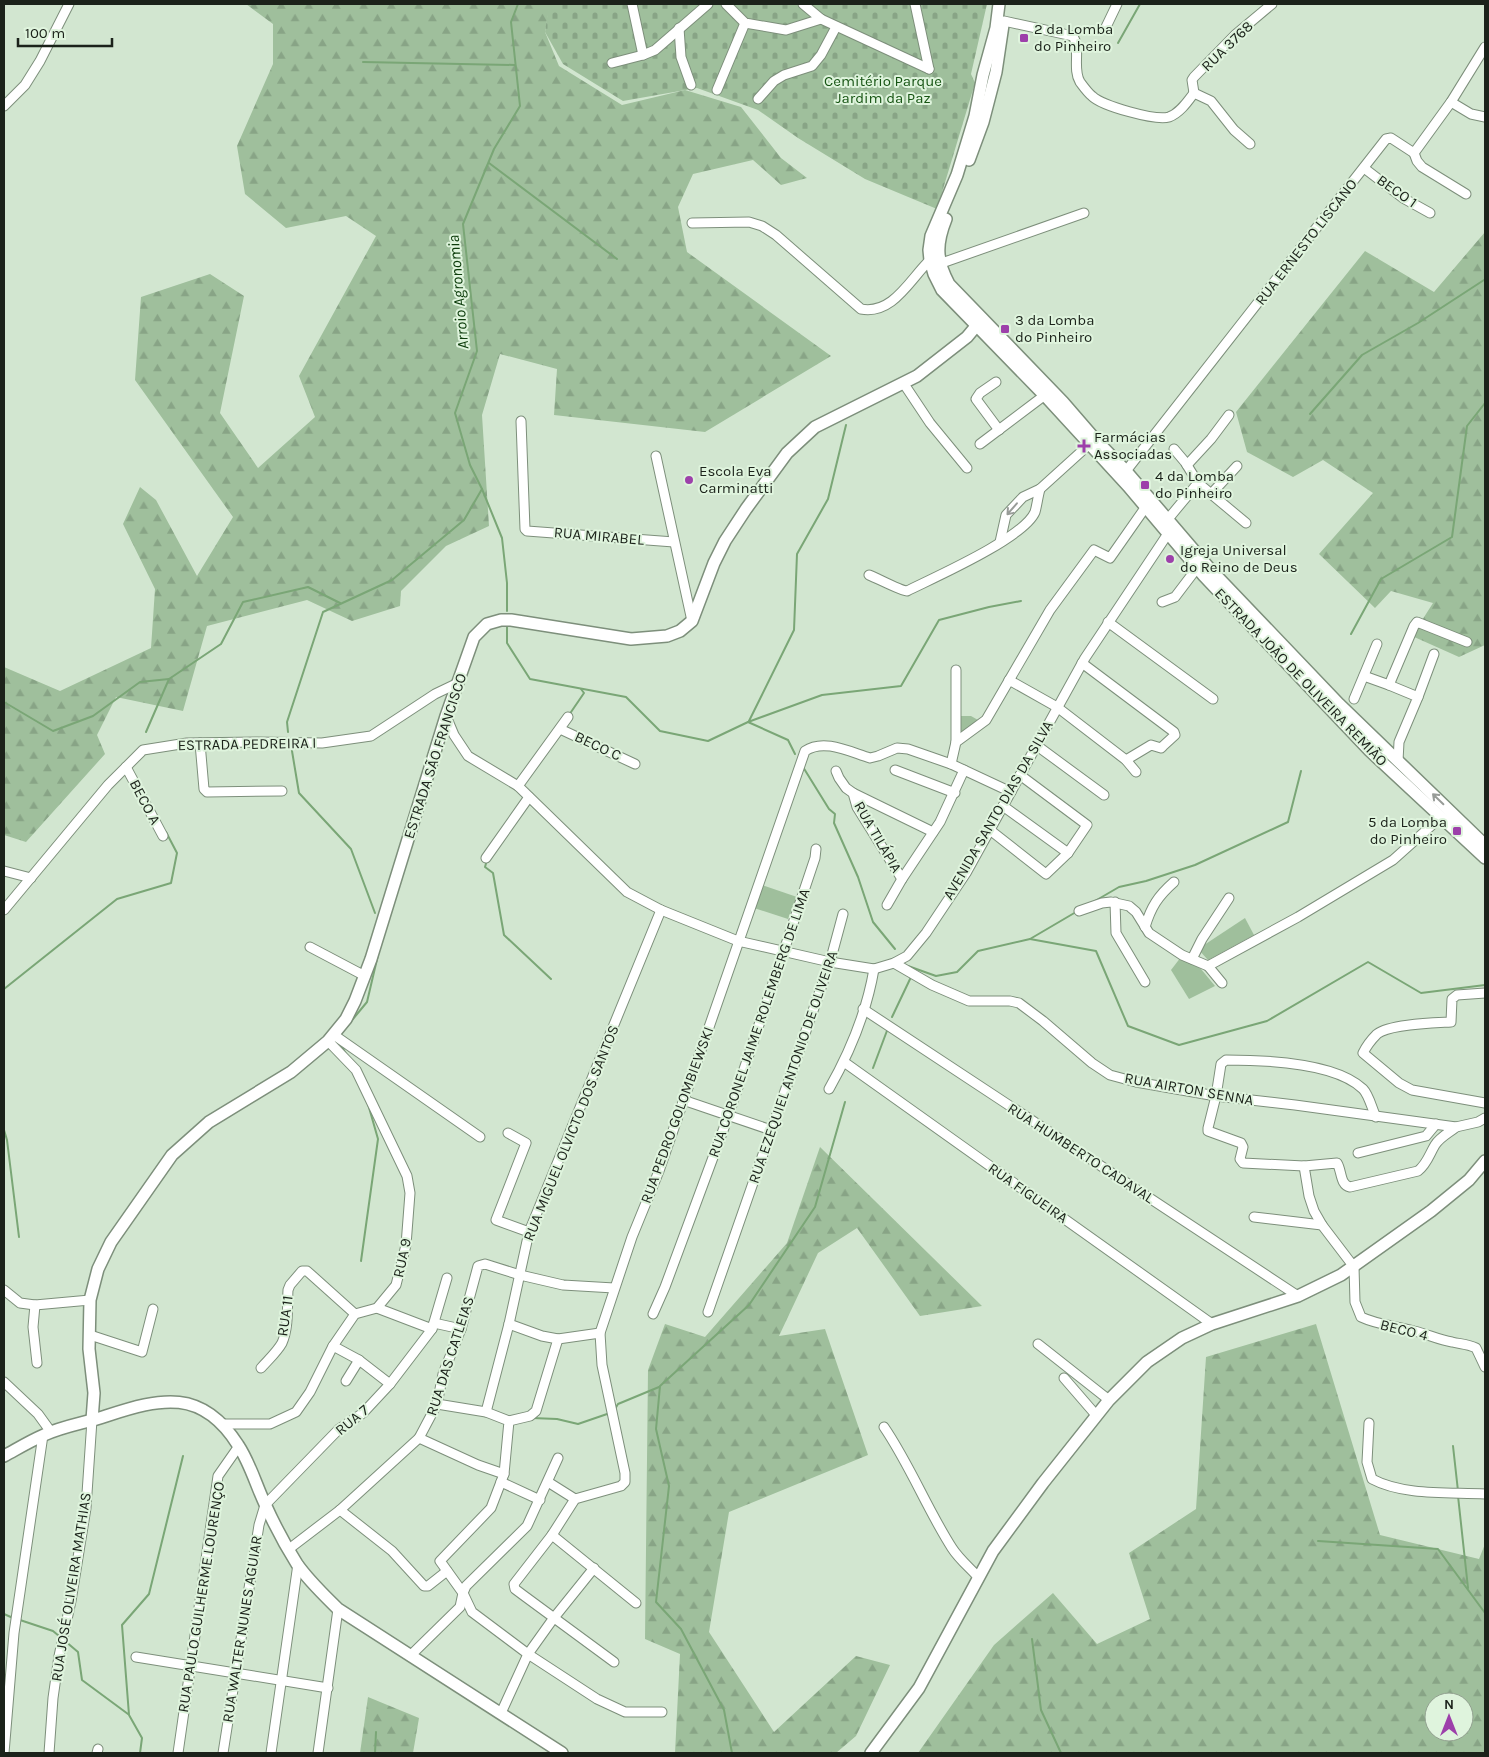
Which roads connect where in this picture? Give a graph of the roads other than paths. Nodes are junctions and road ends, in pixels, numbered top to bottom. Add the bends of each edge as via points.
1 (69, 4) edge
2 (632, 4) edge
3 (708, 4) edge
4 (726, 4) edge
5 (803, 4) edge
6 (915, 4) edge
7 (999, 4) edge
8 (1007, 4) edge
9 (1117, 4) edge
10 (1272, 4) edge
11 (821, 20) junction
12 (1004, 21) junction
13 (745, 23) junction
14 (836, 27) junction
15 (1106, 27) dead end
16 (679, 28) junction
17 (1485, 47) edge
18 (643, 56) junction
19 (612, 63) dead end
20 (990, 70) junction
21 (692, 85) dead end
22 (717, 90) dead end
23 (1194, 93) junction
24 (758, 99) dead end
25 (1451, 102) junction
26 (4, 106) edge
27 (1485, 117) edge
28 (1250, 144) dead end
29 (1414, 154) junction
30 (1364, 168) junction
31 (1466, 194) dead end
32 (1084, 213) dead end
33 (1430, 214) dead end
34 (692, 223) dead end
35 (934, 266) junction
36 (918, 271) junction
37 (980, 323) junction
38 (996, 382) dead end
39 (904, 384) junction
40 (1045, 395) junction
41 (1229, 415) dead end
42 (521, 421) dead end
43 (999, 430) junction
44 (1092, 442) junction
45 (980, 444) dead end
46 (1174, 449) dead end
47 (656, 456) dead end
48 (1187, 465) junction
49 (1236, 466) dead end
50 (966, 468) dead end
51 (1126, 471) junction
52 (1198, 483) junction
53 (1040, 489) junction
54 (1212, 493) junction
55 (1145, 508) junction
56 (1246, 523) dead end
57 (1169, 526) junction
58 (674, 542) junction
59 (1000, 542) junction
60 (1204, 571) junction
61 (869, 575) dead end
62 (1162, 602) dead end
63 (692, 621) junction
64 (1108, 622) junction
65 (1467, 642) dead end
66 (1377, 644) dead end
67 (1434, 654) dead end
68 (1082, 663) junction
69 (956, 670) dead end
70 (1364, 676) junction
71 (1009, 680) junction
72 (458, 683) junction
73 (1389, 685) junction
74 (1418, 697) junction
75 (1214, 699) dead end
76 (1354, 699) dead end
77 (1057, 707) junction
78 (446, 716) junction
79 (568, 717) dead end
80 (560, 729) junction
81 (956, 742) junction
82 (1399, 742) junction
83 (200, 743) junction
84 (1036, 745) junction
85 (1385, 749) junction
86 (1126, 760) junction
87 (635, 764) dead end
88 (951, 764) junction
89 (1394, 766) junction
90 (126, 767) junction
91 (895, 770) dead end
92 (964, 770) junction
93 (836, 771) dead end
94 (1136, 772) dead end
95 (1020, 775) junction
96 (518, 786) junction
97 (282, 791) dead end
98 (1011, 792) junction
99 (853, 793) junction
100 (955, 793) junction
101 (1104, 796) dead end
102 (529, 797) junction
103 (1004, 806) junction
104 (1441, 817) junction
105 (990, 830) junction
106 (933, 832) junction
107 (163, 836) dead end
108 (1485, 846) edge
109 (816, 849) dead end
110 (1068, 853) junction
111 (486, 858) dead end
112 (1485, 858) edge
113 (4, 871) edge
114 (31, 878) junction
115 (902, 879) junction
116 (1174, 882) dead end
117 (1229, 898) dead end
118 (1115, 902) junction
119 (887, 905) dead end
120 (4, 910) edge
121 (661, 910) junction
122 (1079, 911) dead end
123 (843, 914) dead end
124 (1145, 927) junction
125 (738, 941) junction
126 (310, 947) dead end
127 (783, 952) junction
128 (1192, 959) junction
129 (830, 962) junction
130 (894, 963) junction
131 (1208, 966) junction
132 (874, 968) junction
133 (365, 976) junction
134 (1145, 982) dead end
135 (1222, 983) dead end
136 (1485, 993) edge
137 (863, 1009) junction
138 (334, 1038) junction
139 (844, 1062) junction
140 (829, 1088) dead end
141 (1216, 1096) junction
142 (683, 1100) junction
143 (1485, 1103) edge
144 (728, 1117) junction
145 (1376, 1117) junction
146 (1485, 1118) edge
147 (1436, 1124) junction
148 (1456, 1128) junction
149 (770, 1130) junction
150 (508, 1133) dead end
151 (480, 1137) dead end
152 (1358, 1153) dead end
153 (1485, 1161) edge
154 (1304, 1166) junction
155 (1254, 1217) dead end
156 (1322, 1225) junction
157 (529, 1232) junction
158 (1354, 1267) junction
159 (520, 1275) junction
160 (447, 1278) dead end
161 (614, 1288) junction
162 (4, 1290) edge
163 (1298, 1296) junction
164 (90, 1300) junction
165 (35, 1305) junction
166 (377, 1308) junction
167 (153, 1309) dead end
168 (708, 1312) dead end
169 (355, 1314) junction
170 (653, 1314) dead end
171 (509, 1324) junction
172 (1212, 1324) junction
173 (433, 1326) junction
174 (461, 1329) junction
175 (600, 1333) junction
176 (90, 1335) junction
177 (558, 1339) junction
178 (1038, 1344) dead end
179 (333, 1346) junction
180 (359, 1360) junction
181 (37, 1364) dead end
182 (1485, 1367) edge
183 (261, 1368) dead end
184 (1064, 1378) dead end
185 (346, 1381) dead end
186 (4, 1382) edge
187 (390, 1384) junction
188 (1109, 1400) junction
189 (437, 1404) junction
190 (486, 1412) junction
191 (1096, 1415) junction
192 (92, 1420) junction
193 (509, 1421) junction
194 (1369, 1423) dead end
195 (222, 1424) junction
196 (884, 1427) dead end
197 (47, 1434) junction
198 (419, 1438) junction
199 (239, 1446) junction
200 (4, 1456) edge
201 (558, 1458) dead end
202 (503, 1478) junction
203 (548, 1482) junction
204 (1485, 1494) edge
205 (575, 1499) junction
206 (540, 1500) junction
207 (265, 1505) junction
208 (340, 1510) junction
209 (552, 1535) junction
210 (289, 1549) junction
211 (298, 1564) junction
212 (594, 1568) junction
213 (447, 1571) junction
214 (978, 1577) junction
215 (463, 1593) junction
216 (636, 1603) dead end
217 (338, 1609) junction
218 (553, 1619) junction
219 (528, 1654) junction
220 (410, 1656) junction
221 (136, 1657) dead end
222 (614, 1662) dead end
223 (191, 1666) junction
224 (235, 1674) junction
225 (281, 1681) junction
226 (328, 1688) junction
227 (662, 1712) dead end
228 (501, 1713) junction
229 (4, 1753) edge
230 (49, 1753) edge
231 (178, 1753) edge
232 (223, 1753) edge
233 (271, 1753) edge
234 (318, 1753) edge
235 (562, 1753) edge
236 (871, 1753) edge

1 - 26 street via 25,85
2 - 18 street
3 - 16 street
4 - 13 street
5 - 11 street
6 - 14 street via 929,69
7 - 20 main road
8 - 12 main road
9 - 15 street
10 - 23 street, RUA 3768 via 1235,35 1194,77
11 - 13 street via 786,30
11 - 14 street
12 - 20 main road
12 - 23 street via 1073,36 1080,82 1093,98 1124,110 1156,118 1168,117
13 - 22 street
14 - 24 street via 812,66 774,81
16 - 18 street via 655,50
16 - 21 street via 681,57
17 - 25 street
18 - 19 street
20 - 35 main road via 982,122 942,229
23 - 28 street via 1211,101
25 - 27 street via 1471,114
25 - 29 street
29 - 30 street, RUA ERNESTO LISCANO via 1388,138
29 - 31 street via 1422,166
30 - 33 street, BECO 1
30 - 51 street, RUA ERNESTO LISCANO
32 - 35 street
34 - 36 street via 749,222 762,226 862,309 870,311 895,299
35 - 36 street
35 - 36 street
35 - 37 main road, ESTRADA JOÃO DE OLIVEIRA REMIÃO via 942,290
37 - 39 main road
37 - 40 main road, ESTRADA JOÃO DE OLIVEIRA REMIÃO
37 - 44 main road, ESTRADA JOÃO DE OLIVEIRA REMIÃO via 1063,402
38 - 43 street via 976,399
39 - 50 street
39 - 63 main road via 816,427 787,453 726,541
40 - 43 street
40 - 44 main road, ESTRADA JOÃO DE OLIVEIRA REMIÃO
41 - 48 street
42 - 58 street, RUA MIRABEL via 525,529
43 - 45 street
44 - 51 main road, ESTRADA JOÃO DE OLIVEIRA REMIÃO
44 - 53 street
44 - 55 main road, ESTRADA JOÃO DE OLIVEIRA REMIÃO
46 - 48 street
47 - 58 street
48 - 52 street
49 - 54 street
51 - 57 main road, ESTRADA JOÃO DE OLIVEIRA REMIÃO
52 - 54 street
52 - 57 street, AVENIDA SANTO DIAS DA SILVA
53 - 59 street via 1034,512 1023,526
53 -> 59 street via 1023,497 1006,515
54 - 56 street
55 - 57 main road, ESTRADA JOÃO DE OLIVEIRA REMIÃO
55 - 71 street via 1110,558 1094,550 1050,610
57 - 60 main road, ESTRADA JOÃO DE OLIVEIRA REMIÃO
57 - 64 street, AVENIDA SANTO DIAS DA SILVA
58 - 63 street
59 - 61 street via 907,591
60 - 62 street via 1175,597
60 - 85 main road, ESTRADA JOÃO DE OLIVEIRA REMIÃO
60 - 89 main road, ESTRADA JOÃO DE OLIVEIRA REMIÃO
63 - 72 main road, ESTRADA SÃO FRANCISCO via 667,636 631,639 511,620 493,622 474,637
64 - 68 street, AVENIDA SANTO DIAS DA SILVA
64 - 75 street
65 - 73 street via 1417,622
66 - 70 street
67 - 74 street
68 - 77 street, AVENIDA SANTO DIAS DA SILVA
68 - 86 street via 1174,732 1174,738 1161,748 1151,745
69 - 81 street
70 - 73 street
70 - 76 street
71 - 77 street
71 - 81 street via 986,720
72 - 78 main road, ESTRADA SÃO FRANCISCO
72 - 83 street, ESTRADA PEDREIRA I via 435,694 371,736 322,742
73 - 74 street
74 - 82 street
77 - 84 street, AVENIDA SANTO DIAS DA SILVA
77 - 86 street
78 - 96 street, AVENIDA SANTO DIAS DA SILVA via 468,756
78 - 133 main road, ESTRADA SÃO FRANCISCO
79 - 80 street
80 - 87 street, BECO C
80 - 96 street
81 - 88 street
82 - 85 street
82 - 89 street
83 - 90 street, ESTRADA PEDREIRA I via 143,750
83 - 97 street via 204,789 207,792
84 - 95 street, AVENIDA SANTO DIAS DA SILVA
84 - 101 street
85 - 89 main road, ESTRADA JOÃO DE OLIVEIRA REMIÃO
86 - 94 street
88 - 92 street
88 - 125 street, RUA PEDRO GOLOMBIEWSKI via 897,748 870,758 822,745 804,752
89 - 104 main road, ESTRADA JOÃO DE OLIVEIRA REMIÃO
108 -> 89 main road, ESTRADA JOÃO DE OLIVEIRA REMIÃO
90 - 107 street, BECO A
90 - 114 street, ESTRADA PEDREIRA I
91 - 100 street
92 - 98 street
92 - 100 street
93 - 99 street, RUA TILÁPIA
95 - 98 street, AVENIDA SANTO DIAS DA SILVA
95 - 110 street via 1087,824
96 - 102 street, AVENIDA SANTO DIAS DA SILVA
98 - 103 street, AVENIDA SANTO DIAS DA SILVA
99 - 106 street
99 - 115 street, RUA TILÁPIA via 858,807
100 - 106 street
102 - 111 street
102 - 121 street, AVENIDA SANTO DIAS DA SILVA via 627,892
103 - 105 street, AVENIDA SANTO DIAS DA SILVA
103 - 110 street
104 - 112 main road, ESTRADA JOÃO DE OLIVEIRA REMIÃO
104 - 131 street via 1393,860
105 - 110 street via 1046,874
105 - 130 street, AVENIDA SANTO DIAS DA SILVA via 926,933 907,956
106 - 115 street
109 - 127 street, RUA CORONEL JAIME ROLEMBERG DE LIMA
113 - 114 street
114 - 120 street, ESTRADA PEDREIRA I
115 - 119 street
116 - 124 street via 1150,909
117 - 128 street
118 - 122 street
118 - 124 street via 1129,906
118 - 134 street via 1116,933
121 - 125 street, AVENIDA SANTO DIAS DA SILVA
121 - 157 street, RUA MIGUEL OLVICTO DOS SANTOS
123 - 129 street, RUA EZEQUIEL ANTONIO DE OLIVEIRA
124 - 128 street via 1150,934
125 - 127 street, AVENIDA SANTO DIAS DA SILVA
125 - 142 street, RUA PEDRO GOLOMBIEWSKI
126 - 133 street
127 - 129 street, AVENIDA SANTO DIAS DA SILVA
127 - 144 street, RUA CORONEL JAIME ROLEMBERG DE LIMA
128 - 131 street
129 - 132 street, AVENIDA SANTO DIAS DA SILVA
129 - 149 street, RUA EZEQUIEL ANTONIO DE OLIVEIRA
130 - 132 street, AVENIDA SANTO DIAS DA SILVA
130 - 141 street, RUA AIRTON SENNA via 969,1001 1019,1003 1092,1064 1110,1075
131 - 135 street
132 - 137 street
133 - 138 main road, ESTRADA SÃO FRANCISCO
136 - 143 street via 1457,995 1452,999 1450,1022 1388,1030 1378,1034 1363,1051 1399,1083 1412,1090
137 - 139 street
137 - 163 street, RUA HUMBERTO CADAVAL
138 - 151 street
138 - 164 main road, ESTRADA SÃO FRANCISCO via 291,1072 209,1122 172,1156 111,1242 98,1269
138 - 166 street, RUA 9 via 356,1070 407,1176 410,1193 401,1270 396,1285
139 - 140 street
139 - 172 street, RUA FIGUEIRA
141 - 145 street, RUA AIRTON SENNA
141 - 145 street via 1222,1061 1270,1060 1319,1068 1347,1079 1364,1090
141 - 154 street via 1208,1131 1241,1144 1241,1162
142 - 144 street
142 - 161 street, RUA PEDRO GOLOMBIEWSKI
144 - 149 street
144 - 170 street, RUA CORONEL JAIME ROLEMBERG DE LIMA
145 - 147 street, RUA AIRTON SENNA
146 - 148 street, RUA AIRTON SENNA
147 - 148 street, RUA AIRTON SENNA
147 - 152 street via 1426,1136
148 - 154 street via 1440,1138 1425,1166 1418,1171 1346,1187 1337,1163
149 - 168 street, RUA EZEQUIEL ANTONIO DE OLIVEIRA
150 - 157 street via 526,1143 496,1220
153 - 158 main road via 1469,1180 1431,1211
154 - 156 street via 1309,1196
155 - 156 street
156 - 158 street
157 - 159 street, RUA MIGUEL OLVICTO DOS SANTOS
158 - 163 main road
158 - 182 street, BECO 4 via 1355,1302 1361,1317 1470,1345 1476,1348
159 - 161 street via 563,1286
159 - 171 street, RUA MIGUEL OLVICTO DOS SANTOS
159 - 174 street, RUA DAS CATLEIAS via 485,1264 478,1266
160 - 173 street
161 - 175 street, RUA PEDRO GOLOMBIEWSKI
162 - 165 street via 20,1303
163 - 172 main road
164 - 165 street
164 - 176 main road, ESTRADA SÃO FRANCISCO
165 - 181 street via 33,1327
166 - 169 street
166 - 173 street
167 - 176 street via 142,1352
169 - 179 street
169 - 183 street, RUA 11 via 307,1271 302,1272 288,1290 282,1342
171 - 177 street
171 - 190 street, RUA MIGUEL OLVICTO DOS SANTOS
172 - 188 main road via 1182,1338 1147,1362
173 - 174 street
173 - 187 street, RUA 7
174 - 189 street, RUA DAS CATLEIAS via 442,1374
175 - 177 street
175 - 205 street, RUA PEDRO GOLOMBIEWSKI via 602,1366 625,1472 624,1484
176 - 192 main road, ESTRADA SÃO FRANCISCO via 94,1393
177 - 193 street via 536,1411 530,1416
178 - 188 street
179 - 180 street
179 - 195 street via 296,1412 270,1424
180 - 185 street
180 - 187 street
184 - 191 street
186 - 197 street via 38,1414
187 - 207 street, RUA 7 via 363,1412 333,1435
188 - 191 main road
189 - 190 street
189 - 198 street, RUA DAS CATLEIAS
190 - 193 street
191 - 214 main road via 993,1551
192 - 195 main road via 133,1407 174,1401 209,1412
192 - 197 main road
192 - 230 street, RUA JOSÉ OLIVEIRA MATHIAS via 86,1508 59,1656
193 - 202 street
194 - 204 street via 1367,1462 1372,1479 1408,1491
195 - 199 main road
196 - 214 street via 954,1550
197 - 200 main road
197 - 229 street via 14,1633
198 - 202 street
198 - 208 street, RUA DAS CATLEIAS
199 - 207 main road
199 - 223 street, RUA PAULO GUILHERME LOURENÇO via 218,1476
201 - 203 street
202 - 206 street
202 - 213 street via 491,1508 440,1561
203 - 205 street
203 - 206 street
205 - 209 street
206 - 215 street via 527,1526 466,1586
207 - 210 main road
207 - 224 street, RUA WALTER NUNES AGUIAR
208 - 210 street, RUA DAS CATLEIAS
208 - 213 street via 392,1551 424,1586
209 - 212 street
209 - 218 street via 514,1586
210 - 211 main road
211 - 217 main road
211 - 225 street
212 - 216 street
212 - 218 street
213 - 215 street
214 - 236 main road via 919,1688
215 - 219 street via 472,1612
215 - 220 street via 460,1607
217 - 220 main road
217 - 226 street
218 - 219 street
218 - 222 street
219 - 227 street via 597,1699 626,1712
219 - 228 street
220 - 228 main road
221 - 223 street
223 - 224 street
223 - 231 street, RUA PAULO GUILHERME LOURENÇO
224 - 225 street
224 - 232 street, RUA WALTER NUNES AGUIAR
225 - 226 street
225 - 233 street
226 - 234 street
228 - 235 main road

